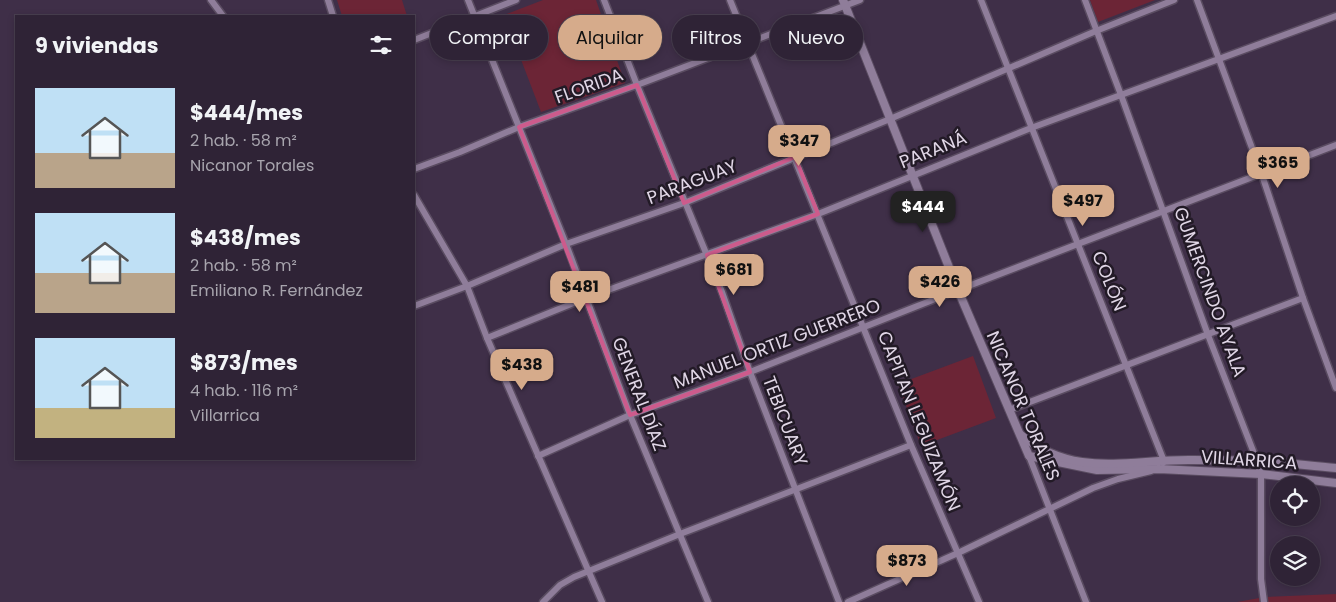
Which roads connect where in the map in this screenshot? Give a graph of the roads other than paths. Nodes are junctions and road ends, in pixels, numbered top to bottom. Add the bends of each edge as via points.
1 (211, 0) edge
2 (328, 0) edge
3 (468, 0) edge
4 (516, 0) edge
5 (604, 0) edge
6 (730, 0) edge
7 (860, 0) edge
8 (981, 0) edge
9 (1085, 0) edge
10 (1174, 0) edge
11 (1197, 0) edge
12 (844, 3) edge
13 (222, 15) edge
14 (333, 15) edge
15 (474, 15) edge
16 (477, 15) edge
17 (736, 15) edge
18 (1336, 16) edge
19 (1096, 31) junction
20 (430, 34) edge
21 (760, 38) edge
22 (415, 40) edge
23 (492, 60) edge
24 (703, 60) edge
25 (755, 60) edge
26 (1219, 60) junction
27 (1008, 68) junction
28 (637, 85) junction
29 (1121, 95) junction
30 (890, 119) junction
31 (519, 127) junction
32 (1031, 128) junction
33 (1336, 145) edge
34 (795, 157) junction
35 (415, 169) edge
36 (912, 175) junction
37 (1262, 175) junction
38 (415, 197) edge
39 (684, 203) junction
40 (1164, 212) junction
41 (818, 214) junction
42 (566, 244) junction
43 (1078, 244) junction
44 (707, 255) junction
45 (467, 286) junction
46 (958, 290) junction
47 (586, 298) junction
48 (1303, 298) junction
49 (415, 306) edge
50 (864, 327) junction
51 (1208, 335) junction
52 (487, 338) junction
53 (1126, 366) junction
54 (750, 372) junction
55 (1336, 388) edge
56 (1008, 410) junction
57 (630, 415) junction
58 (1018, 433) junction
59 (911, 445) junction
60 (538, 456) junction
61 (1029, 456) junction
62 (1164, 461) junction
63 (1257, 461) junction
64 (1336, 468) edge
65 (1159, 469) junction
66 (1260, 474) junction
67 (1336, 483) edge
68 (796, 490) junction
69 (1050, 508) junction
70 (680, 534) junction
71 (958, 553) junction
72 (589, 572) junction
73 (543, 602) edge
74 (602, 602) edge
75 (708, 602) edge
76 (839, 602) edge
77 (848, 602) edge
78 (979, 602) edge
79 (1086, 602) edge
80 (1264, 602) edge

1 - 13 street
2 - 14 street
3 - 15 street, GENERAL DÍAZ
4 - 16 street
5 - 28 street, TEBICUARY
6 - 17 street, CAPITAN LEGUIZAMÓN
7 - 12 street, FLORIDA
8 - 27 street, COLÓN
9 - 19 street, GUMERCINDO AYALA
10 - 19 street, PARAGUAY
11 - 26 street
12 - 21 street, FLORIDA
12 - 30 street, NICANOR TORALES
18 - 26 street, PARANÁ
19 - 27 street, PARAGUAY
19 - 29 street, GUMERCINDO AYALA
20 - 22 street
23 - 31 street, GENERAL DÍAZ
24 - 28 street, FLORIDA
25 - 34 street, CAPITAN LEGUIZAMÓN
26 - 29 street, PARANÁ
26 - 37 street
27 - 30 street, PARAGUAY
27 - 32 street, COLÓN
28 - 31 street, FLORIDA
28 - 39 street, TEBICUARY
29 - 32 street, PARANÁ
29 - 40 street, GUMERCINDO AYALA
30 - 34 street, PARAGUAY
30 - 36 street, NICANOR TORALES
31 - 35 street, FLORIDA
31 - 42 street, GENERAL DÍAZ
32 - 36 street, PARANÁ
32 - 43 street, COLÓN
33 - 37 street, MANUEL ORTIZ GUERRERO
34 - 39 street, PARAGUAY
34 - 41 street, CAPITAN LEGUIZAMÓN
36 - 41 street, PARANÁ
36 - 46 street, NICANOR TORALES
37 - 40 street, MANUEL ORTIZ GUERRERO
37 - 48 street
38 - 45 street
39 - 42 street, PARAGUAY
39 - 44 street, TEBICUARY
40 - 43 street, MANUEL ORTIZ GUERRERO
40 - 51 street, GUMERCINDO AYALA
41 - 44 street, PARANÁ
41 - 50 street, CAPITAN LEGUIZAMÓN
42 - 45 street, PARAGUAY
42 - 47 street, GENERAL DÍAZ
43 - 46 street, MANUEL ORTIZ GUERRERO
43 - 53 street, COLÓN
44 - 47 street, PARANÁ
44 - 54 street, TEBICUARY
45 - 49 street, PARAGUAY
45 - 52 street
46 - 50 street, MANUEL ORTIZ GUERRERO
46 - 56 street, NICANOR TORALES
47 - 52 street, PARANÁ
47 - 57 street, GENERAL DÍAZ
48 - 51 street
48 - 55 street
50 - 54 street, MANUEL ORTIZ GUERRERO
50 - 59 street, CAPITAN LEGUIZAMÓN
51 - 53 street
51 - 63 street, GUMERCINDO AYALA
52 - 60 street
53 - 56 street
53 - 62 street, COLÓN
54 - 57 street, MANUEL ORTIZ GUERRERO
54 - 68 street, TEBICUARY
56 - 58 street, NICANOR TORALES
57 - 60 street, MANUEL ORTIZ GUERRERO
57 - 70 street, GENERAL DÍAZ
58 - 61 street, NICANOR TORALES
58 - 62 street, VILLARRICA via 1053,455 1076,462
59 - 68 street
59 - 71 street, CAPITAN LEGUIZAMÓN
60 - 72 street
61 - 65 street, VILLARRICA via 1097,470
61 - 69 street, NICANOR TORALES
62 - 63 street, VILLARRICA
62 - 65 street
63 - 64 street, VILLARRICA
63 - 66 street, GUMERCINDO AYALA
65 - 66 street, VILLARRICA
65 - 69 street, VILLARRICA via 1106,483
66 - 67 street, VILLARRICA
66 - 80 street, GUMERCINDO AYALA
68 - 70 street
68 - 76 street, TEBICUARY
69 - 71 street, VILLARRICA
69 - 79 street, NICANOR TORALES
70 - 72 street
70 - 75 street, GENERAL DÍAZ
71 - 77 street, VILLARRICA
71 - 78 street, CAPITAN LEGUIZAMÓN
72 - 73 street via 560,585
72 - 74 street

